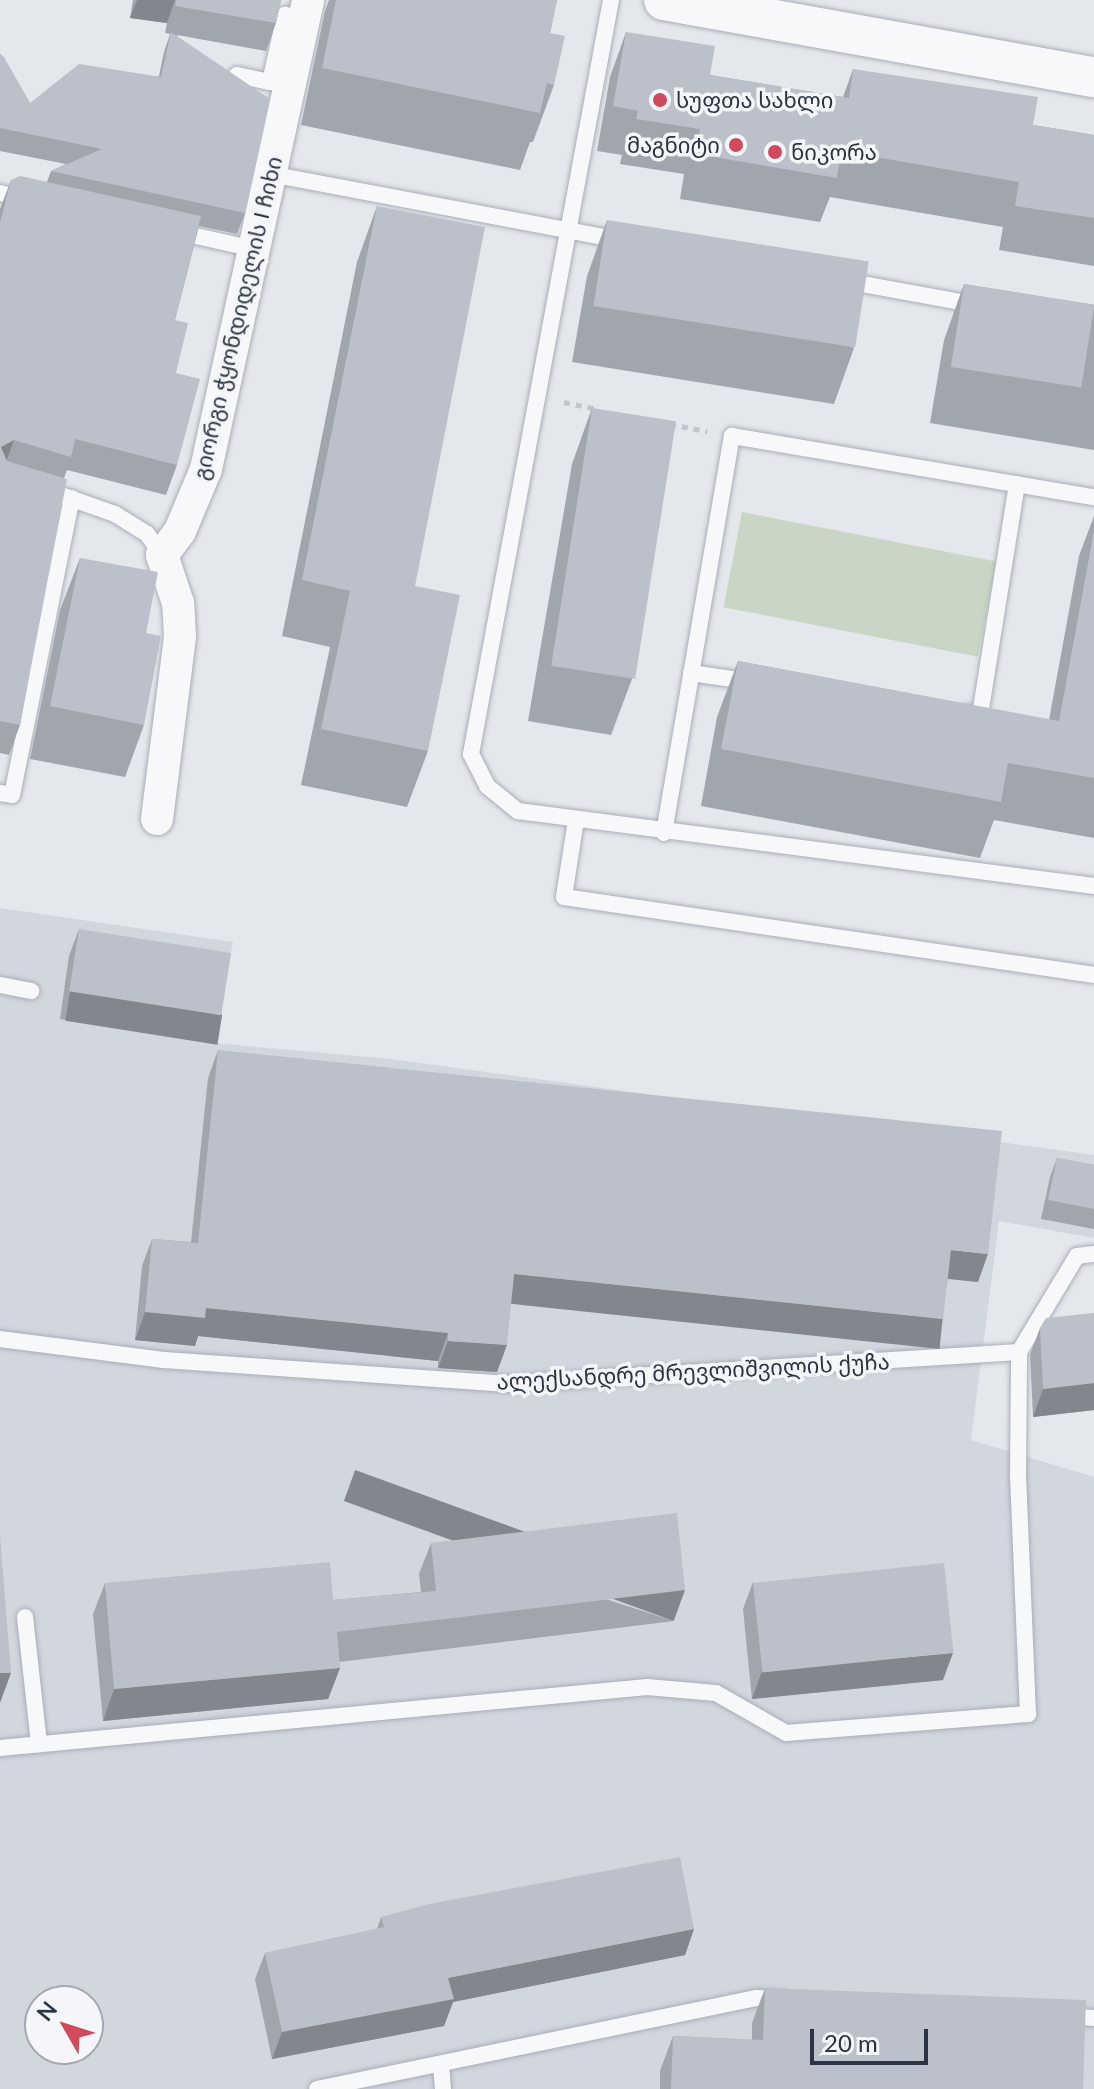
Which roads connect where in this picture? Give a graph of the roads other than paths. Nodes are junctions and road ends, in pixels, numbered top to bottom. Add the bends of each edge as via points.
1 (611, 0) edge
2 (664, 0) edge
3 (306, 10) edge
4 (1094, 77) edge
5 (234, 89) edge
6 (270, 174) junction
7 (0, 193) edge
8 (45, 203) edge
9 (165, 229) edge
10 (568, 231) junction
11 (647, 245) edge
12 (254, 249) junction
13 (832, 278) edge
14 (1002, 309) edge
15 (1017, 484) junction
16 (43, 491) edge
17 (1094, 497) edge
18 (72, 498) junction
19 (162, 555) junction
20 (691, 673) junction
21 (767, 684) edge
22 (950, 710) edge
23 (0, 793) edge
24 (157, 819) dead end
25 (576, 820) junction
26 (664, 833) junction
27 (1094, 886) edge
28 (1094, 975) edge
29 (0, 985) edge
30 (31, 991) dead end
31 (1094, 1254) edge
32 (0, 1339) edge
33 (1019, 1352) junction
34 (25, 1617) dead end
35 (39, 1744) junction
36 (0, 1748) edge
37 (803, 2001) edge
38 (1048, 2015) edge
39 (1094, 2018) edge
40 (441, 2066) junction
41 (317, 2089) edge
42 (443, 2089) edge

1 - 10 lane
2 - 4 street
3 - 5 lane via 285,15 270,82 237,75
3 - 6 street, გიორგი ჭყონდიდელის I ჩიხი
6 - 10 lane
6 - 12 street, გიორგი ჭყონდიდელის I ჩიხი
7 - 8 lane
9 - 12 lane
10 - 11 lane
10 - 25 lane via 471,754 487,786 518,811
12 - 19 street, გიორგი ჭყონდიდელის I ჩიხი via 206,469 180,531
13 - 14 lane
15 - 17 lane
15 - 20 lane via 732,436
15 - 22 lane via 980,715
16 - 18 lane
18 - 19 lane via 147,534
18 - 23 lane via 12,795
19 - 24 street via 178,603 180,637
20 - 21 lane
20 - 26 lane
25 - 26 lane
25 - 28 lane via 564,897
26 - 27 lane
29 - 30 lane
31 - 33 lane via 1077,1256
32 - 33 lane, ალექსანდრე მრევლიშვილის ქუჩა via 164,1360 508,1384
33 - 35 lane via 1018,1476 1028,1714 786,1733 716,1693 647,1687
34 - 35 lane
35 - 36 lane
37 - 40 lane via 757,1998
38 - 39 lane
40 - 41 lane
40 - 42 lane

